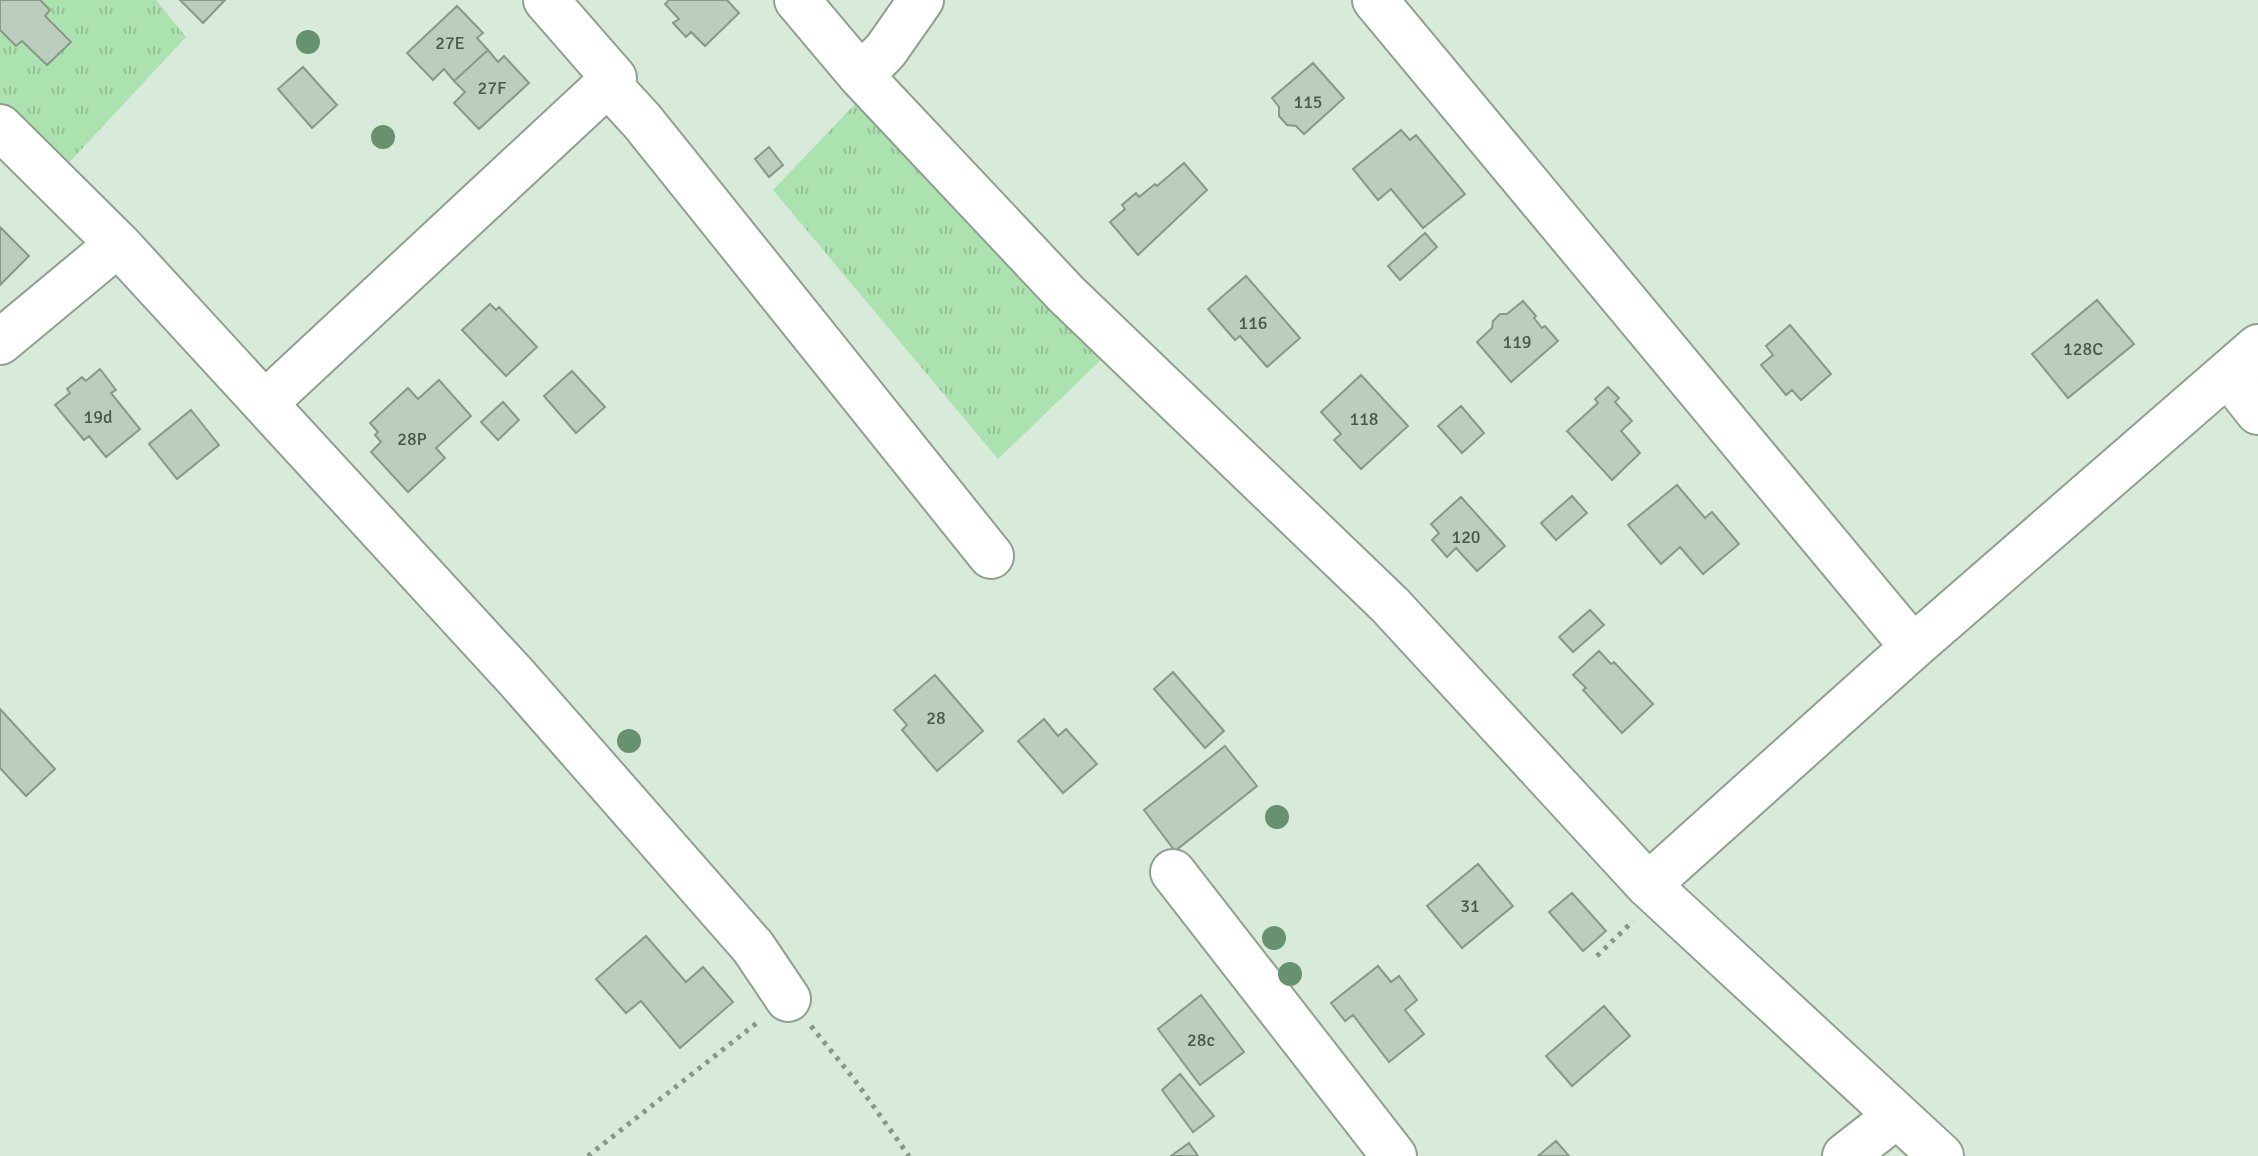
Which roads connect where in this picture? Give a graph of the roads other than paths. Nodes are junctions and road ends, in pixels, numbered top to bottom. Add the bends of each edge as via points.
1 (546, 0) edge
2 (797, 0) edge
3 (921, 0) edge
4 (1375, 0) edge
5 (861, 76) junction
6 (608, 84) junction
7 (0, 127) edge
8 (118, 244) junction
9 (0, 342) edge
10 (2243, 360) edge
11 (265, 403) junction
12 (2258, 412) edge
13 (991, 556) dead end
14 (1913, 647) junction
15 (1173, 872) dead end
16 (1654, 890) junction
17 (788, 999) road end
18 (1896, 1116) junction
19 (1394, 1156) edge
20 (1845, 1156) edge
21 (1941, 1156) edge

1 - 6 street via 614,78
2 - 5 street
3 - 5 street
4 - 14 street
5 - 16 street via 1066,294 1435,652
6 - 11 street
6 - 13 street
7 - 8 street
8 - 9 street
8 - 11 street
10 - 12 street
10 - 14 street
11 - 17 street via 648,826 753,947
14 - 16 street
15 - 19 street
16 - 18 street
18 - 20 street
18 - 21 street

